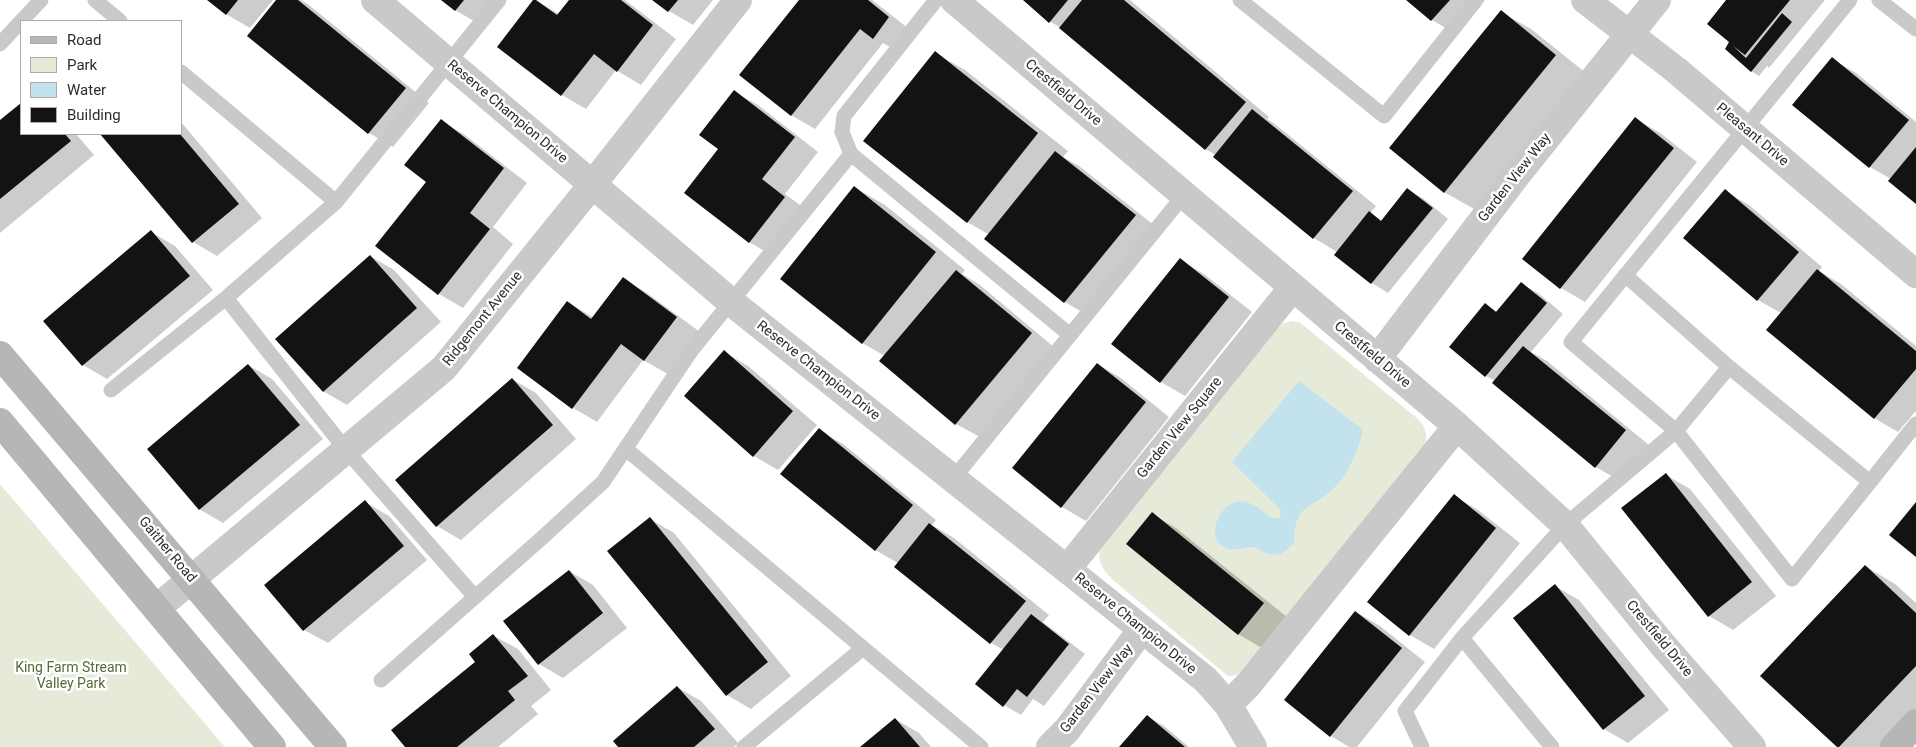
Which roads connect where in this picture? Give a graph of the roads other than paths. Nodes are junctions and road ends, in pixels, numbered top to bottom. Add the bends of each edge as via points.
1 (40, 0) edge
2 (95, 0) edge
3 (375, 0) edge
4 (499, 0) edge
5 (738, 0) edge
6 (936, 0) edge
7 (1240, 0) edge
8 (1476, 0) edge
9 (1585, 0) edge
10 (1656, 0) edge
11 (1850, 0) edge
12 (1879, 0) edge
13 (966, 4) edge
14 (22, 20) edge
15 (119, 20) edge
16 (20, 22) edge
17 (1916, 29) edge
18 (1629, 34) junction
19 (0, 44) edge
20 (449, 63) junction
21 (182, 73) edge
22 (1745, 129) junction
23 (852, 154) junction
24 (592, 185) junction
25 (1184, 195) junction
26 (336, 202) junction
27 (1916, 274) edge
28 (1625, 275) junction
29 (1293, 287) junction
30 (226, 298) junction
31 (731, 302) junction
32 (1070, 335) junction
33 (0, 355) edge
34 (1377, 359) junction
35 (1729, 367) junction
36 (111, 390) dead end
37 (0, 422) edge
38 (1916, 424) edge
39 (1457, 426) junction
40 (1676, 431) junction
41 (626, 449) junction
42 (346, 450) junction
43 (953, 479) junction
44 (1870, 482) junction
45 (1566, 525) junction
46 (1067, 569) junction
47 (192, 580) junction
48 (475, 597) junction
49 (157, 608) junction
50 (1142, 630) junction
51 (1462, 638) junction
52 (863, 648) junction
53 (381, 680) dead end
54 (1228, 705) junction
55 (1916, 723) edge
56 (272, 747) edge
57 (333, 747) edge
58 (744, 747) edge
59 (981, 747) edge
60 (1050, 747) edge
61 (1254, 747) edge
62 (1422, 747) edge
63 (1552, 747) edge
64 (1752, 747) edge
65 (1894, 747) edge

1 - 14 lane
2 - 15 lane
3 - 20 street, Reserve Champion Drive
4 - 20 lane
5 - 24 street, Ridgemont Avenue
6 - 23 lane via 844,116 842,132
7 - 8 lane via 1384,116
9 - 18 street, Pleasant Drive
10 - 18 street, Garden View Way
11 - 22 lane
12 - 17 lane
13 - 25 street, Crestfield Drive
16 - 19 lane
18 - 22 street, Pleasant Drive
18 - 34 street, Garden View Way
20 - 24 street, Reserve Champion Drive
20 - 26 lane
21 - 26 lane
22 - 27 street, Pleasant Drive
22 - 28 lane
23 - 31 lane
23 - 32 lane
24 - 31 street, Reserve Champion Drive
24 - 42 street, Ridgemont Avenue via 444,368
25 - 29 street, Crestfield Drive
25 - 32 lane
26 - 30 lane
28 - 35 lane
28 - 40 lane via 1571,342
29 - 34 street, Crestfield Drive
29 - 46 street, Garden View Square
30 - 36 lane
30 - 42 lane
31 - 41 lane via 691,351
31 - 43 street, Reserve Champion Drive
32 - 43 lane
33 - 47 main road, Gaither Road
34 - 39 street, Crestfield Drive
35 - 40 lane
35 - 44 lane
37 - 49 main road
38 - 44 lane
39 - 45 street, Crestfield Drive
39 - 54 street via 1248,685
40 - 44 lane via 1792,579
40 - 45 lane
41 - 48 lane via 603,482
41 - 52 lane
42 - 47 street, Ridgemont Avenue
42 - 48 lane
43 - 46 street, Reserve Champion Drive
45 - 51 lane
45 - 64 street, Crestfield Drive via 1662,644
46 - 50 street, Reserve Champion Drive
47 - 49 street, Ridgemont Avenue
47 - 57 main road, Gaither Road
48 - 53 lane
49 - 56 main road
50 - 54 street, Reserve Champion Drive via 1206,680
50 - 60 street, Garden View Way via 1067,730
51 - 62 lane via 1405,711
51 - 63 lane
52 - 58 lane
52 - 59 lane
54 - 61 street, Reserve Champion Drive
55 - 65 main road

